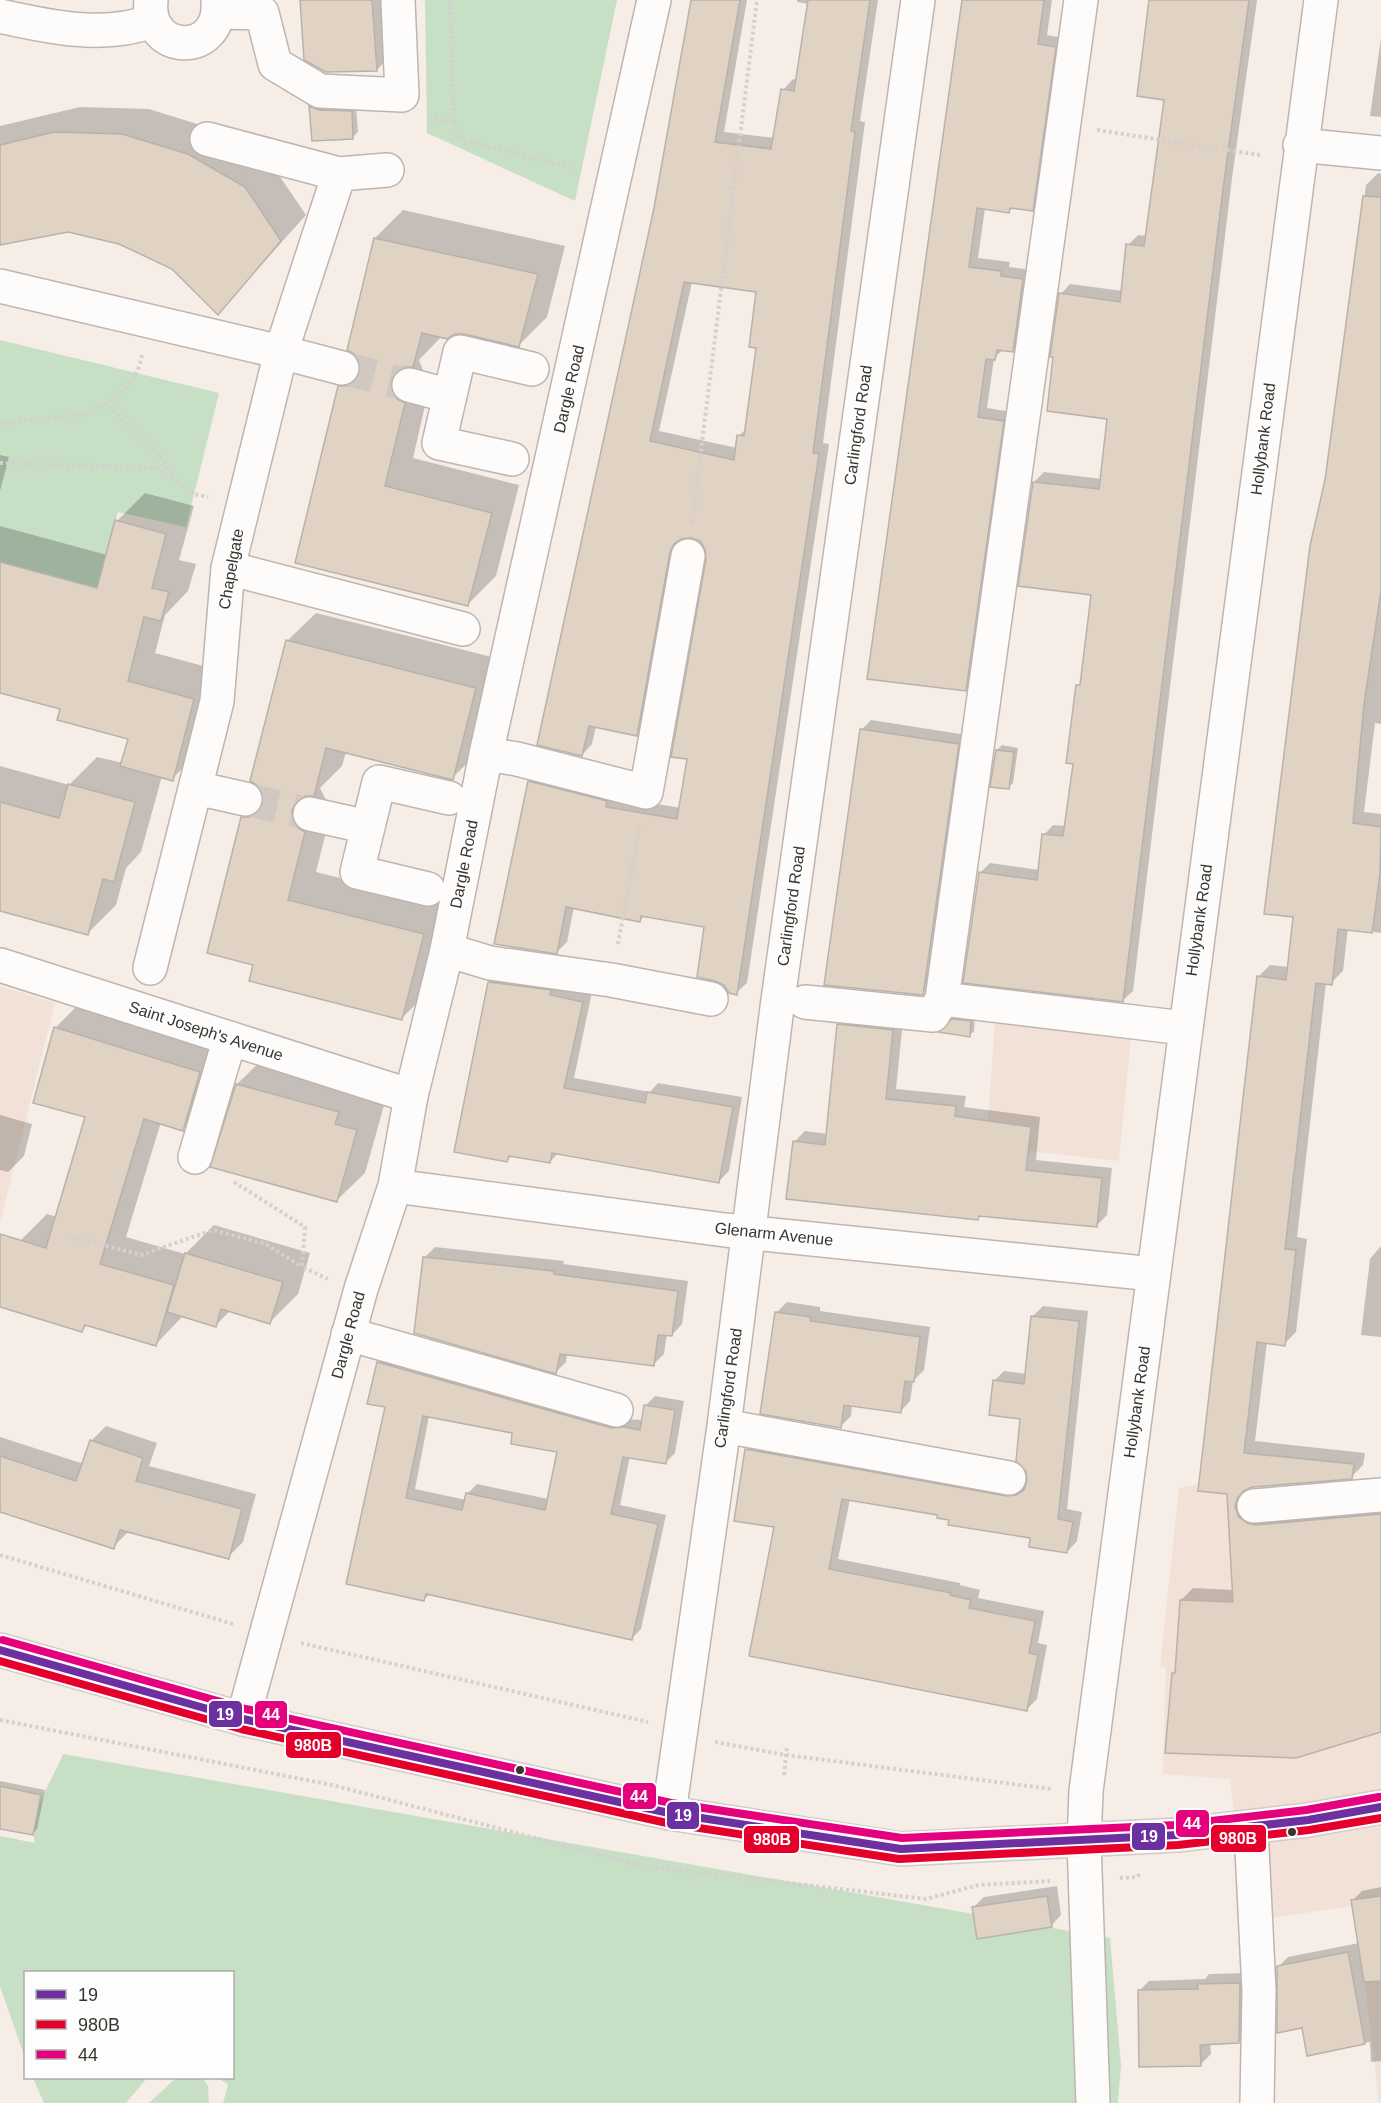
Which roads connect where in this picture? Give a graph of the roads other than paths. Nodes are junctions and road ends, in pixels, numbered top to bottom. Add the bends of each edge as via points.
1 (398, 0) edge
2 (654, 0) edge
3 (918, 0) edge
4 (1081, 0) edge
5 (1321, 0) edge
6 (219, 6) edge
7 (152, 10) edge
8 (0, 16) edge
9 (207, 139) dead end
10 (1300, 145) junction
11 (1381, 153) edge
12 (387, 170) dead end
13 (339, 174) junction
14 (0, 286) edge
15 (281, 352) junction
16 (342, 368) tunnel mouth
17 (532, 369) dead end
18 (409, 386) tunnel mouth
19 (450, 396) junction
20 (512, 459) dead end
21 (688, 556) road end
22 (228, 568) junction
23 (462, 629) dead end
24 (486, 754) junction
25 (196, 788) junction
26 (449, 798) dead end
27 (245, 799) tunnel mouth
28 (310, 814) tunnel mouth
29 (368, 827) junction
30 (428, 889) dead end
31 (447, 950) junction
32 (0, 965) edge
33 (150, 968) dead end
34 (711, 999) dead end
35 (942, 999) junction
36 (805, 1002) dead end
37 (1184, 1028) junction
38 (230, 1038) junction
39 (411, 1096) junction
40 (195, 1156) dead end
41 (394, 1186) junction
42 (749, 1231) junction
43 (1153, 1274) junction
44 (348, 1334) junction
45 (616, 1410) dead end
46 (724, 1426) junction
47 (1009, 1478) dead end
48 (1381, 1495) edge
49 (1254, 1506) dead end
50 (0, 1650) edge
51 (243, 1719) junction
52 (1381, 1807) edge
53 (669, 1813) junction
54 (1251, 1827) junction
55 (1084, 1842) junction
56 (1093, 2103) edge
57 (1257, 2103) edge

1 - 6 street via 402,95 320,91 275,64 262,14
2 - 24 street, Dargle Road
3 - 42 street, Carlingford Road
4 - 35 street
5 - 10 street, Hollybank Road
6 - 7 street via 217,23 210,33 190,43 167,38
7 - 8 street via 130,29 55,28
9 - 13 street
10 - 11 street
10 - 37 street, Hollybank Road
12 - 13 street
13 - 15 street, Chapelgate
14 - 15 street
15 - 16 street
15 - 22 street, Chapelgate
17 - 19 street via 460,352
18 - 19 street
19 - 20 street via 439,443
21 - 24 street via 646,792
22 - 23 street
22 - 25 street, Chapelgate via 217,702
24 - 31 street, Dargle Road
25 - 27 street
25 - 33 street, Chapelgate
26 - 29 street via 379,782
28 - 29 street
29 - 30 street via 357,872
31 - 34 street via 490,963
31 - 39 street, Dargle Road
32 - 38 street, Saint Joseph's Avenue
35 - 36 street via 933,1015
35 - 37 street
37 - 43 street, Hollybank Road
38 - 39 street, Saint Joseph's Avenue
38 - 40 street
39 - 41 street, Dargle Road
41 - 42 street, Glenarm Avenue
41 - 44 street, Dargle Road
42 - 43 street, Glenarm Avenue
42 - 46 street, Carlingford Road
43 - 55 street, Hollybank Road via 1086,1791
44 - 45 street
44 - 51 street, Dargle Road
46 - 47 street
46 - 53 street, Carlingford Road
48 - 49 street
50 - 51 main road
51 - 53 main road
52 - 54 main road
53 - 55 main road via 901,1849
54 - 55 main road
54 - 57 street via 1259,1991
55 - 56 street, Hollybank Road

